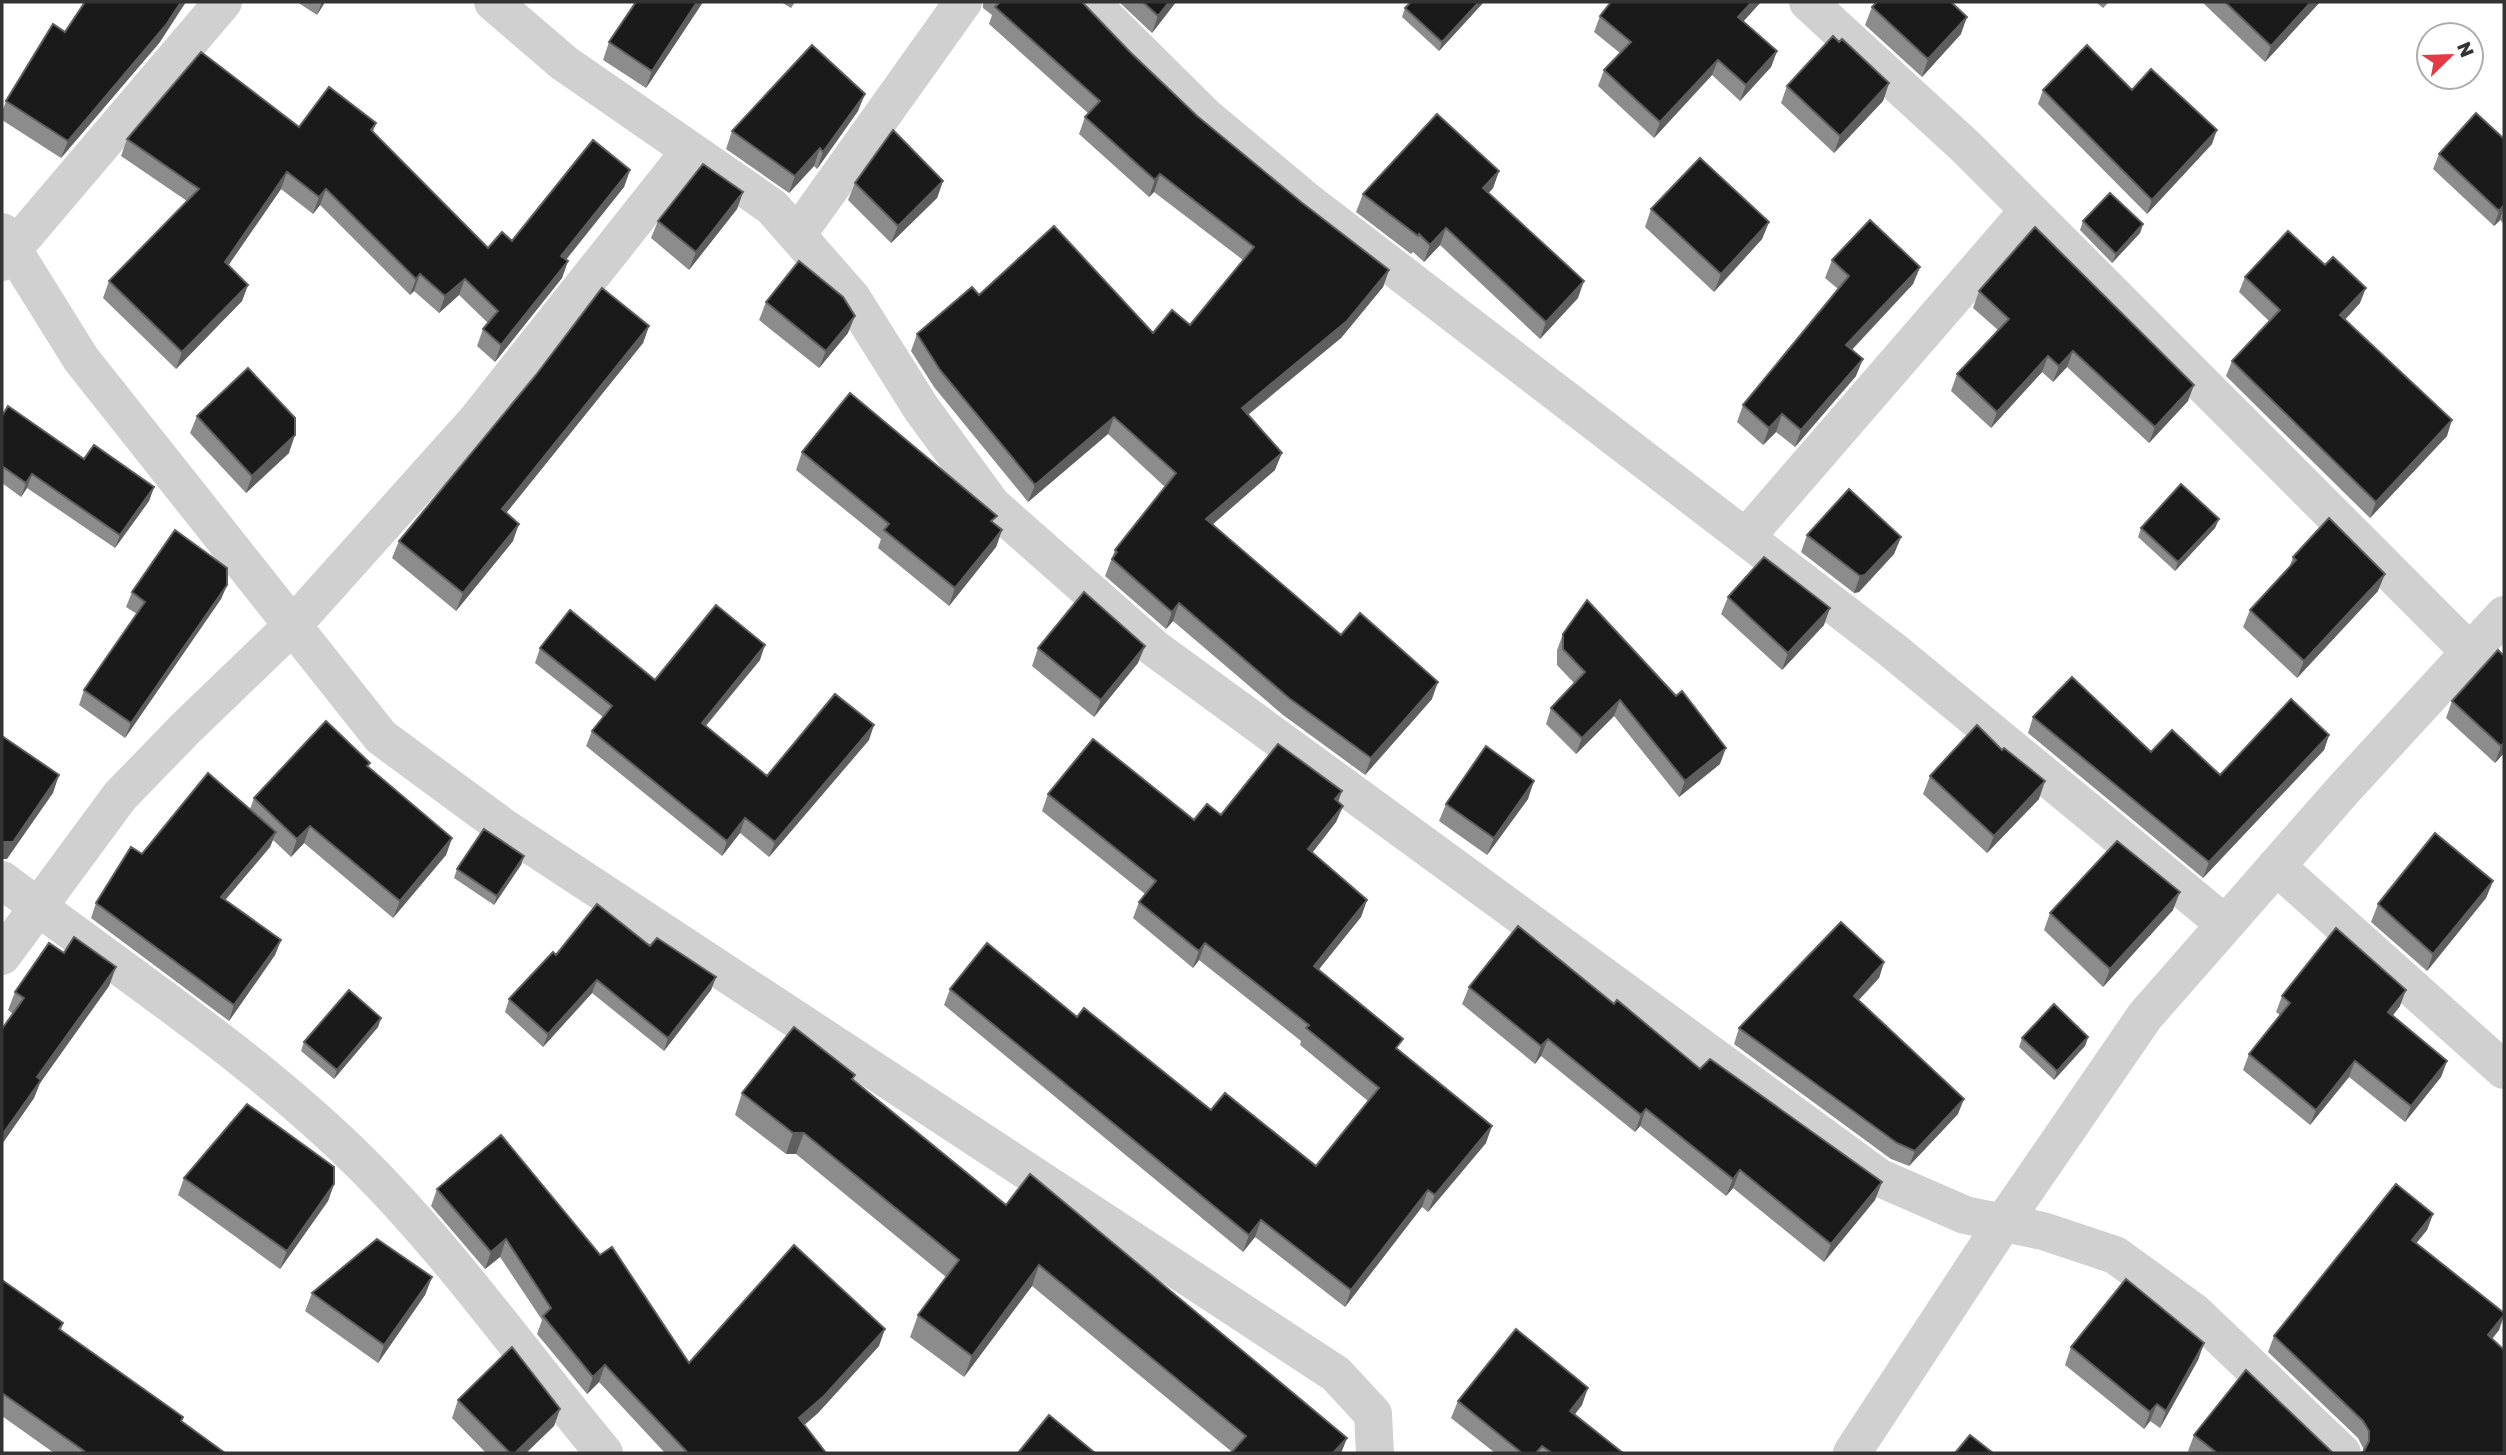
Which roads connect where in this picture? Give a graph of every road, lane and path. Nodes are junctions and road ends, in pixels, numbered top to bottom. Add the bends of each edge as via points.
1 (223, 2) edge
2 (493, 2) edge
3 (963, 2) edge
4 (1090, 2) edge
5 (1808, 2) edge
6 (690, 151) junction
7 (2029, 210) junction
8 (797, 235) junction
9 (5, 247) edge
10 (1746, 537) junction
11 (2504, 615) edge
12 (293, 625) junction
13 (2470, 652) junction
14 (2276, 866) junction
15 (2, 880) edge
16 (37, 906) junction
17 (2225, 925) junction
18 (2, 956) edge
19 (2504, 1070) edge
20 (2003, 1223) junction
21 (604, 1453) edge
22 (1375, 1453) edge
23 (1852, 1453) edge
24 (2342, 1453) edge

1 - 9 street
2 - 6 street via 564,63
3 - 8 street
4 - 10 street via 1205,116 1308,202
5 - 7 street
6 - 8 street via 772,207
6 - 12 street via 476,421
7 - 10 street
7 - 13 street
8 - 20 street via 852,298 920,408 992,505 1154,648 1880,1178 1965,1214
9 - 12 street via 81,359
10 - 17 street via 1891,649
11 - 13 street
12 - 16 street via 120,796
12 - 22 street via 381,737 506,829 1336,1374 1374,1414
13 - 14 street
14 - 17 street
14 - 19 street
15 - 16 street
16 - 18 street
16 - 21 street via 260,1074 362,1164 433,1241
17 - 20 street via 2145,1016
20 - 23 street
20 - 24 street via 2115,1255 2194,1312

